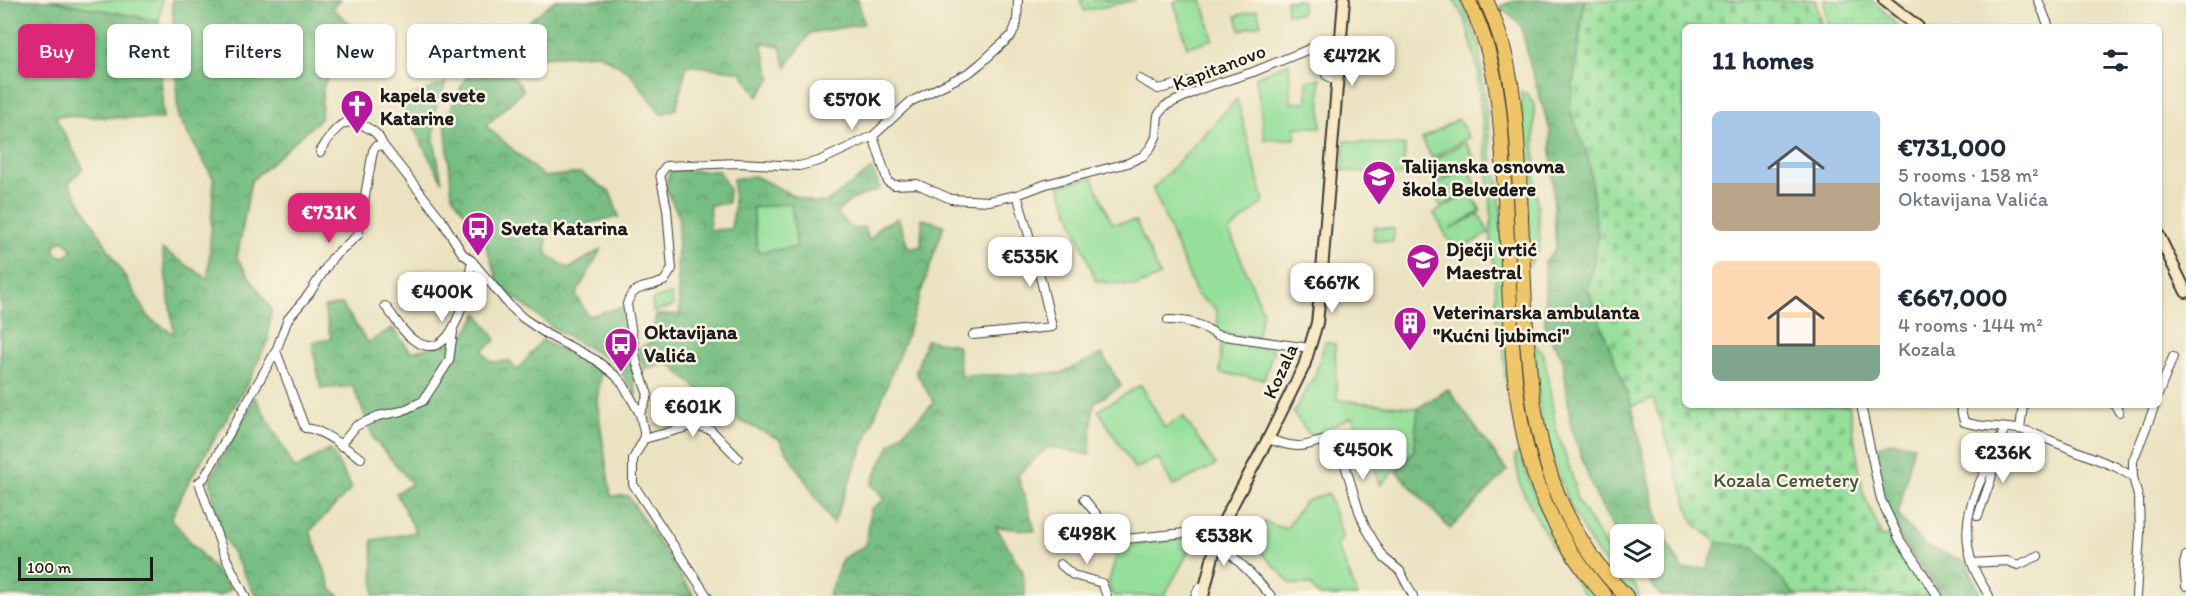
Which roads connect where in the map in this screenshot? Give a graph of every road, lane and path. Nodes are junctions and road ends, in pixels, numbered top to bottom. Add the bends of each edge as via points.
1 (1018, 0) edge
2 (1344, 0) edge
3 (1468, 0) edge
4 (1486, 0) edge
5 (1884, 0) edge
6 (2039, 1) edge
7 (1914, 24) edge
8 (2048, 24) edge
9 (1140, 80) dead end
10 (1338, 82) junction
11 (1203, 88) junction
12 (873, 136) junction
13 (382, 145) junction
14 (320, 152) dead end
15 (1017, 195) junction
16 (2162, 242) edge
17 (472, 261) junction
18 (2186, 292) edge
19 (385, 306) dead end
20 (1168, 320) dead end
21 (453, 332) junction
22 (973, 335) dead end
23 (1310, 348) junction
24 (276, 351) junction
25 (2173, 357) dead end
26 (2162, 385) edge
27 (1862, 408) edge
28 (1961, 408) edge
29 (2023, 408) edge
30 (2154, 408) edge
31 (640, 414) junction
32 (2005, 428) junction
33 (2020, 429) junction
34 (644, 439) junction
35 (1268, 439) junction
36 (340, 446) junction
37 (1995, 451) junction
38 (361, 458) dead end
39 (738, 459) dead end
40 (2133, 477) junction
41 (1084, 499) dead end
42 (1978, 516) dead end
43 (1215, 543) junction
44 (2038, 556) dead end
45 (2186, 556) edge
46 (1060, 564) dead end
47 (1972, 564) junction
48 (2186, 586) edge
49 (1205, 590) edge
50 (245, 596) edge
51 (707, 596) edge
52 (1107, 596) edge
53 (1195, 596) edge
54 (1271, 596) edge
55 (1413, 596) edge
56 (1605, 596) edge
57 (1626, 596) edge
58 (1938, 596) edge
59 (1989, 596) edge
60 (2136, 596) edge

1 - 12 street via 1015,29 1004,44 970,72 910,102
2 - 10 main road, Kozala
3 - 56 highway via 1488,48 1500,111 1513,368 1524,443 1536,484 1556,528
4 - 57 highway via 1514,90 1529,373 1538,434 1556,491 1574,527 1594,560
5 - 7 main road
6 - 8 street
9 - 11 street via 1158,89 1193,81
10 - 11 street, Kapitanovo via 1326,75 1324,52 1317,46
10 - 23 main road, Kozala via 1317,323
11 - 15 street, Kapitanovo via 1165,106 1158,115 1156,137 1143,156
12 - 15 street, Kapitanovo via 885,176 894,185 917,184 951,199 989,201
12 - 31 street via 799,166 666,166 660,174 672,269 664,281 636,289 627,304 637,364 648,395
13 - 14 street via 378,134 351,121 333,133
13 - 17 street
13 - 24 street via 373,152 358,235 333,257 288,319
15 - 22 street via 1052,327
16 - 18 main road
17 - 21 street
17 - 31 street via 523,318 616,376
19 - 21 street via 403,330 426,346 439,344
20 - 23 street via 1193,322 1216,334
21 - 36 street via 449,361 423,401 356,426
23 - 35 main road, Kozala
24 - 36 street via 305,428 317,429
24 - 50 street via 199,482 223,552
25 - 26 street
27 - 58 street via 1881,500 1900,540
28 - 32 street via 1964,422
29 - 33 street
30 - 40 street via 2133,461
31 - 34 street
32 - 33 street
32 - 37 street
33 - 40 street
34 - 39 street via 695,425 711,430
34 - 51 street via 633,459 633,484
35 - 43 main road, Kozala
35 - 55 street via 1298,446 1333,440 1340,448 1366,528 1384,558 1400,571
36 - 38 street
37 - 42 street via 1991,479
37 - 47 street via 1968,511
40 - 60 street via 2140,510
41 - 43 street via 1119,542 1195,532
43 - 49 main road, Kozala
43 - 54 street
44 - 47 street via 2018,565 2007,561
45 - 48 street
46 - 52 street via 1073,575 1102,583
47 - 59 street
49 - 53 street via 1199,588

